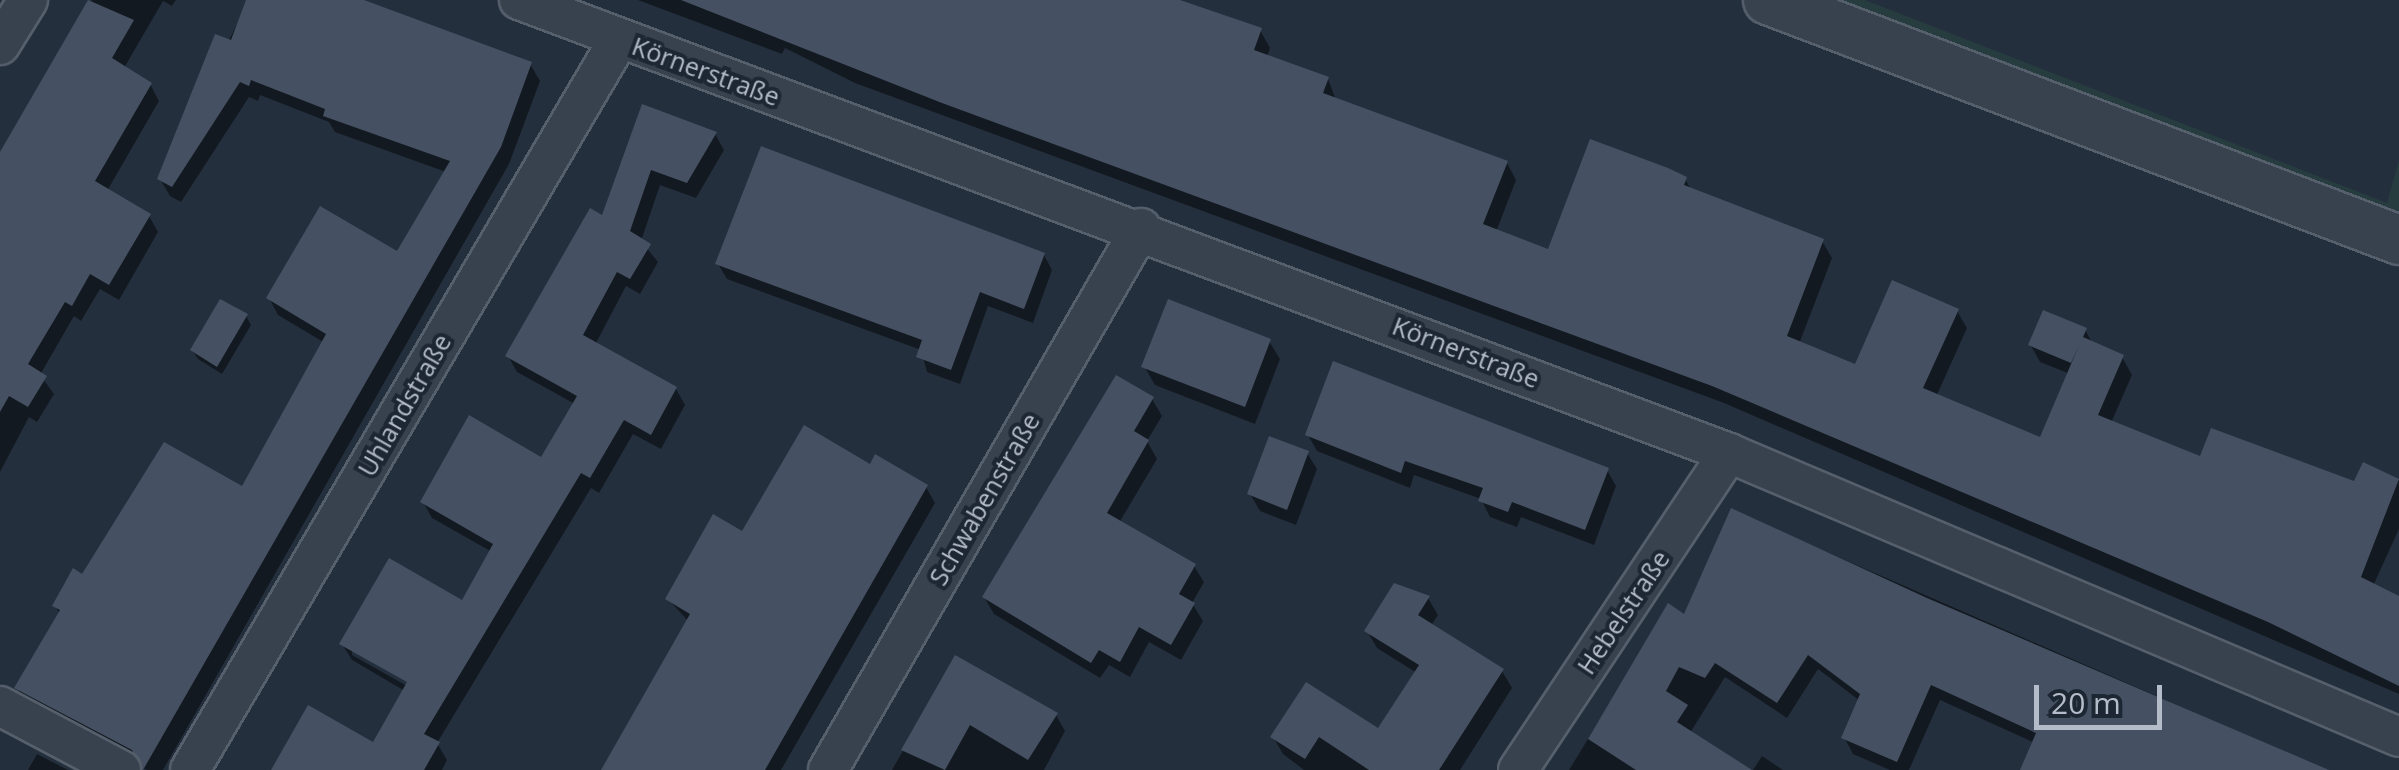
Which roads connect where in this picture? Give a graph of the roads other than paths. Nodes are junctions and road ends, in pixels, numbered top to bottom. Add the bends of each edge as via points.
1 (28, 0) edge
2 (519, 0) edge
3 (1768, 0) edge
4 (618, 39) junction
5 (0, 45) edge
6 (1141, 228) junction
7 (2399, 240) edge
8 (1729, 453) junction
9 (0, 706) edge
10 (2399, 737) edge
11 (121, 770) edge
12 (190, 770) edge
13 (828, 770) edge
14 (1518, 770) edge

1 - 5 street
2 - 4 street, Körnerstraße
3 - 7 street
4 - 6 street, Körnerstraße
4 - 12 street, Uhlandstraße
6 - 8 street, Körnerstraße
6 - 13 street, Schwabenstraße
8 - 10 street, Körnerstraße
8 - 14 street, Hebelstraße
9 - 11 street

